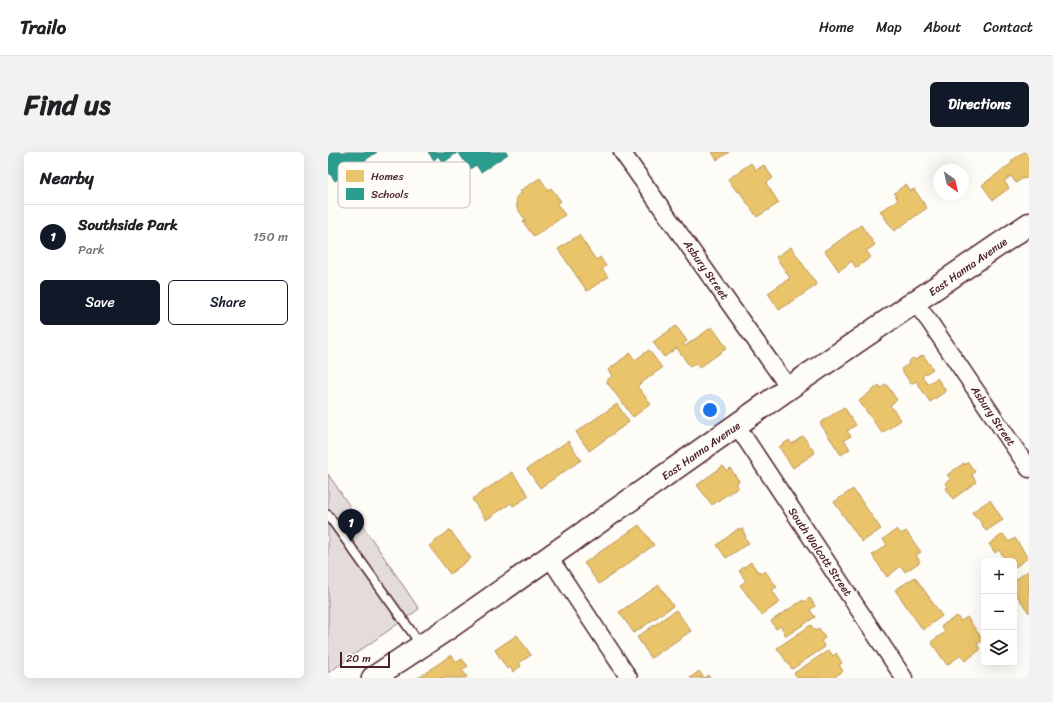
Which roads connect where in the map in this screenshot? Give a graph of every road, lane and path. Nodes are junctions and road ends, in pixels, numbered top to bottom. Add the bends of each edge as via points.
1 (622, 152) edge
2 (1029, 224) edge
3 (915, 303) junction
4 (789, 388) junction
5 (737, 426) junction
6 (1029, 469) edge
7 (328, 515) edge
8 (549, 557) junction
9 (421, 646) junction
10 (373, 678) edge
11 (629, 678) edge
12 (904, 678) edge

1 - 4 street, Asbury Street
2 - 3 main road, East Hanna Avenue
3 - 4 main road, East Hanna Avenue
3 - 6 street, Asbury Street
4 - 5 main road, East Hanna Avenue
5 - 8 main road, East Hanna Avenue
5 - 12 street, South Walcott Street
7 - 9 lane
8 - 9 main road, East Hanna Avenue
8 - 11 street
9 - 10 main road, East Hanna Avenue

